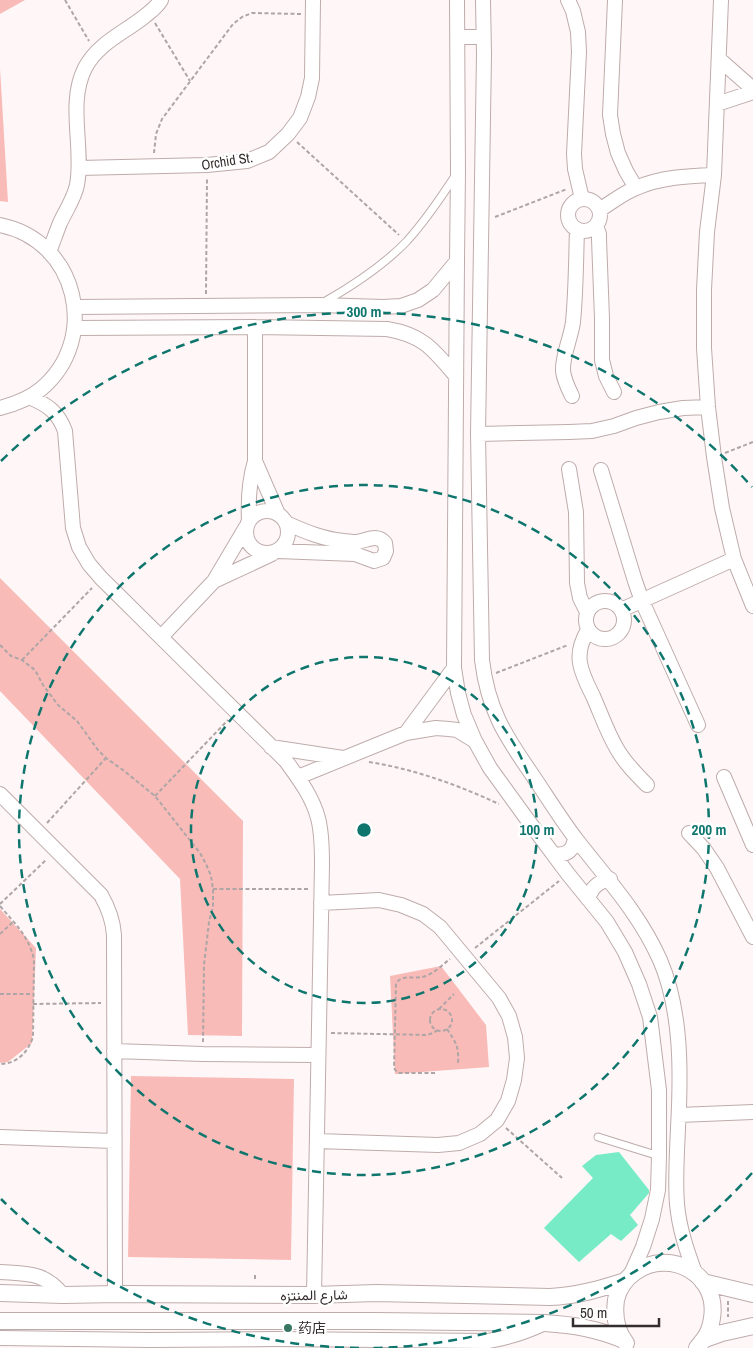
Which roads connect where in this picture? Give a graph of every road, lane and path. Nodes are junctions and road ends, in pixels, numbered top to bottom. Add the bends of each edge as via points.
1 (65, 0) edge
2 (161, 0) edge
3 (457, 0) edge
4 (483, 0) edge
5 (568, 0) edge
6 (615, 0) edge
7 (721, 0) edge
8 (313, 7) edge
9 (149, 13) junction
10 (458, 37) junction
11 (483, 37) junction
12 (95, 53) junction
13 (719, 59) junction
14 (190, 81) junction
15 (753, 90) edge
16 (717, 104) junction
17 (288, 134) junction
18 (207, 165) junction
19 (156, 166) junction
20 (79, 168) junction
21 (458, 172) junction
22 (714, 175) junction
23 (578, 184) junction
24 (636, 188) junction
25 (582, 199) junction
26 (599, 210) junction
27 (61, 222) junction
28 (481, 222) junction
29 (0, 225) edge
30 (596, 226) junction
31 (577, 229) junction
32 (37, 241) junction
33 (406, 241) junction
34 (49, 252) junction
35 (457, 261) junction
36 (319, 305) junction
37 (206, 306) junction
38 (75, 307) junction
39 (255, 327) junction
40 (75, 328) junction
41 (456, 376) junction
42 (51, 379) junction
43 (614, 392) dead end
44 (572, 396) dead end
45 (29, 397) junction
46 (708, 406) junction
47 (0, 408) edge
48 (54, 412) junction
49 (478, 434) junction
50 (753, 442) edge
51 (714, 457) junction
52 (255, 462) junction
53 (570, 468) dead end
54 (601, 470) dead end
55 (282, 519) junction
56 (247, 524) junction
57 (275, 552) junction
58 (734, 559) junction
59 (101, 578) junction
60 (214, 580) junction
61 (642, 600) junction
62 (753, 606) edge
63 (621, 610) junction
64 (587, 612) junction
65 (585, 634) junction
66 (161, 637) junction
67 (0, 645) edge
68 (22, 660) junction
69 (454, 668) junction
70 (484, 678) junction
71 (236, 712) junction
72 (698, 726) dead end
73 (406, 733) junction
74 (475, 741) junction
75 (271, 747) junction
76 (106, 758) junction
77 (344, 758) junction
78 (298, 777) junction
79 (724, 777) dead end
80 (647, 785) dead end
81 (0, 794) edge
82 (155, 796) junction
83 (524, 815) junction
84 (38, 832) junction
85 (689, 833) dead end
86 (575, 838) junction
87 (753, 845) edge
88 (57, 850) junction
89 (553, 854) junction
90 (568, 874) junction
91 (610, 879) junction
92 (213, 889) junction
93 (321, 896) junction
94 (588, 899) junction
95 (0, 905) edge
96 (13, 922) junction
97 (0, 934) edge
98 (753, 937) edge
99 (463, 953) junction
100 (0, 994) edge
101 (34, 994) junction
102 (454, 994) dead end
103 (114, 1003) junction
104 (33, 1004) junction
105 (440, 1009) junction
106 (447, 1029) junction
107 (438, 1030) junction
108 (319, 1033) junction
109 (395, 1034) junction
110 (114, 1051) junction
111 (203, 1054) junction
112 (318, 1055) junction
113 (458, 1063) dead end
114 (0, 1064) edge
115 (435, 1072) dead end
116 (753, 1112) edge
117 (679, 1116) junction
118 (497, 1120) junction
119 (0, 1137) edge
120 (598, 1137) dead end
121 (114, 1141) junction
122 (316, 1142) junction
123 (659, 1156) junction
124 (562, 1178) dead end
125 (0, 1272) edge
126 (628, 1277) junction
127 (699, 1278) junction
128 (0, 1293) edge
129 (115, 1294) junction
130 (376, 1294) junction
131 (753, 1294) edge
132 (64, 1295) junction
133 (314, 1295) junction
134 (731, 1298) dead end
135 (0, 1320) edge
136 (730, 1320) dead end
137 (64, 1321) junction
138 (376, 1322) junction
139 (545, 1324) junction
140 (753, 1326) edge
141 (0, 1338) edge
142 (15, 1343) edge
143 (701, 1343) edge
144 (416, 1344) edge
145 (628, 1344) edge

1 - 12 path
2 - 9 street
3 - 10 street
4 - 11 street
5 - 23 street via 579,38 574,154
6 - 24 street via 610,115 618,153
7 - 13 street
8 - 14 path via 252,13 242,17 232,24
8 - 17 street, Orchid St. via 312,78 300,118
9 - 12 street
9 - 14 path
10 - 11 street
10 - 21 street
11 - 28 street
12 - 20 street via 78,86
13 - 15 street
13 - 16 street
14 - 19 path via 162,119 156,134
15 - 16 street
16 - 22 street
17 - 18 street, Orchid St. via 268,152 247,161
17 - 33 path
18 - 19 street, Orchid St.
18 - 37 path
19 - 20 street, Orchid St.
20 - 27 street via 77,187
21 - 33 lane via 432,211
21 - 35 street
22 - 24 street via 679,177
22 - 46 street via 704,290
23 - 25 street
23 - 28 path
24 - 26 street
25 - 26 street via 590,200
25 - 31 street via 568,212 570,222
26 - 30 street via 600,219
27 - 32 street
27 - 34 street
28 - 49 street
29 - 32 street
30 - 31 street via 587,231
30 - 43 street via 599,234 602,360
31 - 44 street via 573,321 563,371
32 - 34 street
33 - 36 lane via 380,266
34 - 38 street via 62,268
35 - 36 street via 433,290 401,306
35 - 41 street
36 - 37 street
37 - 38 street
38 - 40 street
39 - 40 street
39 - 41 street via 403,332 432,348
39 - 52 street
40 - 42 street via 63,364
41 - 69 street
42 - 45 street
42 - 48 street
45 - 47 street
45 - 48 street
46 - 49 street via 659,412 592,431
46 - 51 street
48 - 59 street via 65,431 73,528 79,547
49 - 70 street
50 - 51 path
51 - 58 street
52 - 55 street
52 - 56 street via 248,490
53 - 64 street via 576,512 577,583
54 - 61 street
55 - 56 street via 272,511 266,511 253,516
55 - 57 street via 288,538
55 - 57 street via 321,537 356,548
56 - 57 street via 245,534 251,547 264,554
56 - 60 street
57 - 60 street
58 - 61 street
58 - 62 street
59 - 66 street
59 - 68 path
60 - 66 street
61 - 63 street
61 - 72 street
63 - 64 street via 612,602 601,600 590,606
63 - 65 street via 623,625 614,637 600,639
64 - 65 street
65 - 70 path
65 - 80 street via 580,651 584,676 610,737 626,763
66 - 71 street
67 - 68 path via 11,656
68 - 76 path via 35,670 58,706 77,721
69 - 73 street
69 - 74 street via 464,715
70 - 86 street via 502,729
71 - 75 street
71 - 82 path
73 - 74 street via 436,728 457,730
73 - 77 street
74 - 83 street
75 - 77 street
75 - 78 street
76 - 82 path
76 - 84 path
77 - 78 street
77 - 83 path via 436,778
78 - 93 street via 318,818 322,842
79 - 87 street
81 - 84 street
82 - 92 path via 200,853 211,876
83 - 89 street
84 - 88 street
85 - 98 street via 717,868
86 - 89 street via 574,846 568,852
86 - 91 street
88 - 95 path
88 - 103 street via 101,895 113,921
89 - 90 street
90 - 94 street
90 - 99 path
91 - 94 street via 596,885
91 - 117 street via 646,933 670,992 679,1055
92 - 93 path
92 - 111 path via 204,965
93 - 99 street via 379,900 401,905 440,927
93 - 108 street
94 - 123 street via 625,952 650,1017 659,1090
95 - 96 path
96 - 97 path
96 - 101 path via 31,948
99 - 109 path via 429,976 398,980
99 - 118 street via 499,998 515,1037 514,1080 508,1101
100 - 101 path
101 - 104 path
102 - 105 path
103 - 104 path
103 - 110 street
104 - 114 path via 33,1037 29,1047 14,1061
105 - 106 path via 450,1014 452,1022
105 - 107 path via 431,1017 432,1025
106 - 107 path
106 - 113 path via 457,1044
107 - 109 path via 427,1035
108 - 109 path
108 - 112 street
109 - 115 path via 396,1071
110 - 111 street
110 - 121 street
111 - 112 street
112 - 122 street
116 - 117 street
117 - 127 street via 677,1206 687,1252
118 - 122 street via 480,1134 459,1144
118 - 124 path
119 - 121 street
120 - 123 lane
121 - 129 street
122 - 133 street
123 - 126 street via 658,1190 652,1219 644,1247
125 - 132 street via 43,1277
126 - 127 street, شارع المنتزه via 643,1266 670,1262 684,1266
126 - 130 street, شارع المنتزه via 590,1291 560,1297
126 - 145 street via 617,1295 615,1310 617,1326
127 - 131 street
127 - 143 street via 712,1302 713,1314
128 - 132 street, شارع المنتزه
129 - 132 street, شارع المنتزه
129 - 133 street, شارع المنتزه
130 - 133 street, شارع المنتزه
130 - 138 street
132 - 137 street
134 - 136 path via 728,1301
135 - 137 street, شارع المنتزه
137 - 138 street, شارع المنتزه
138 - 139 street, شارع المنتزه
139 - 144 street via 508,1338
139 - 145 street, شارع المنتزه via 586,1327 606,1332
140 - 143 street via 722,1333
141 - 142 street
142 - 144 street via 275,1339

